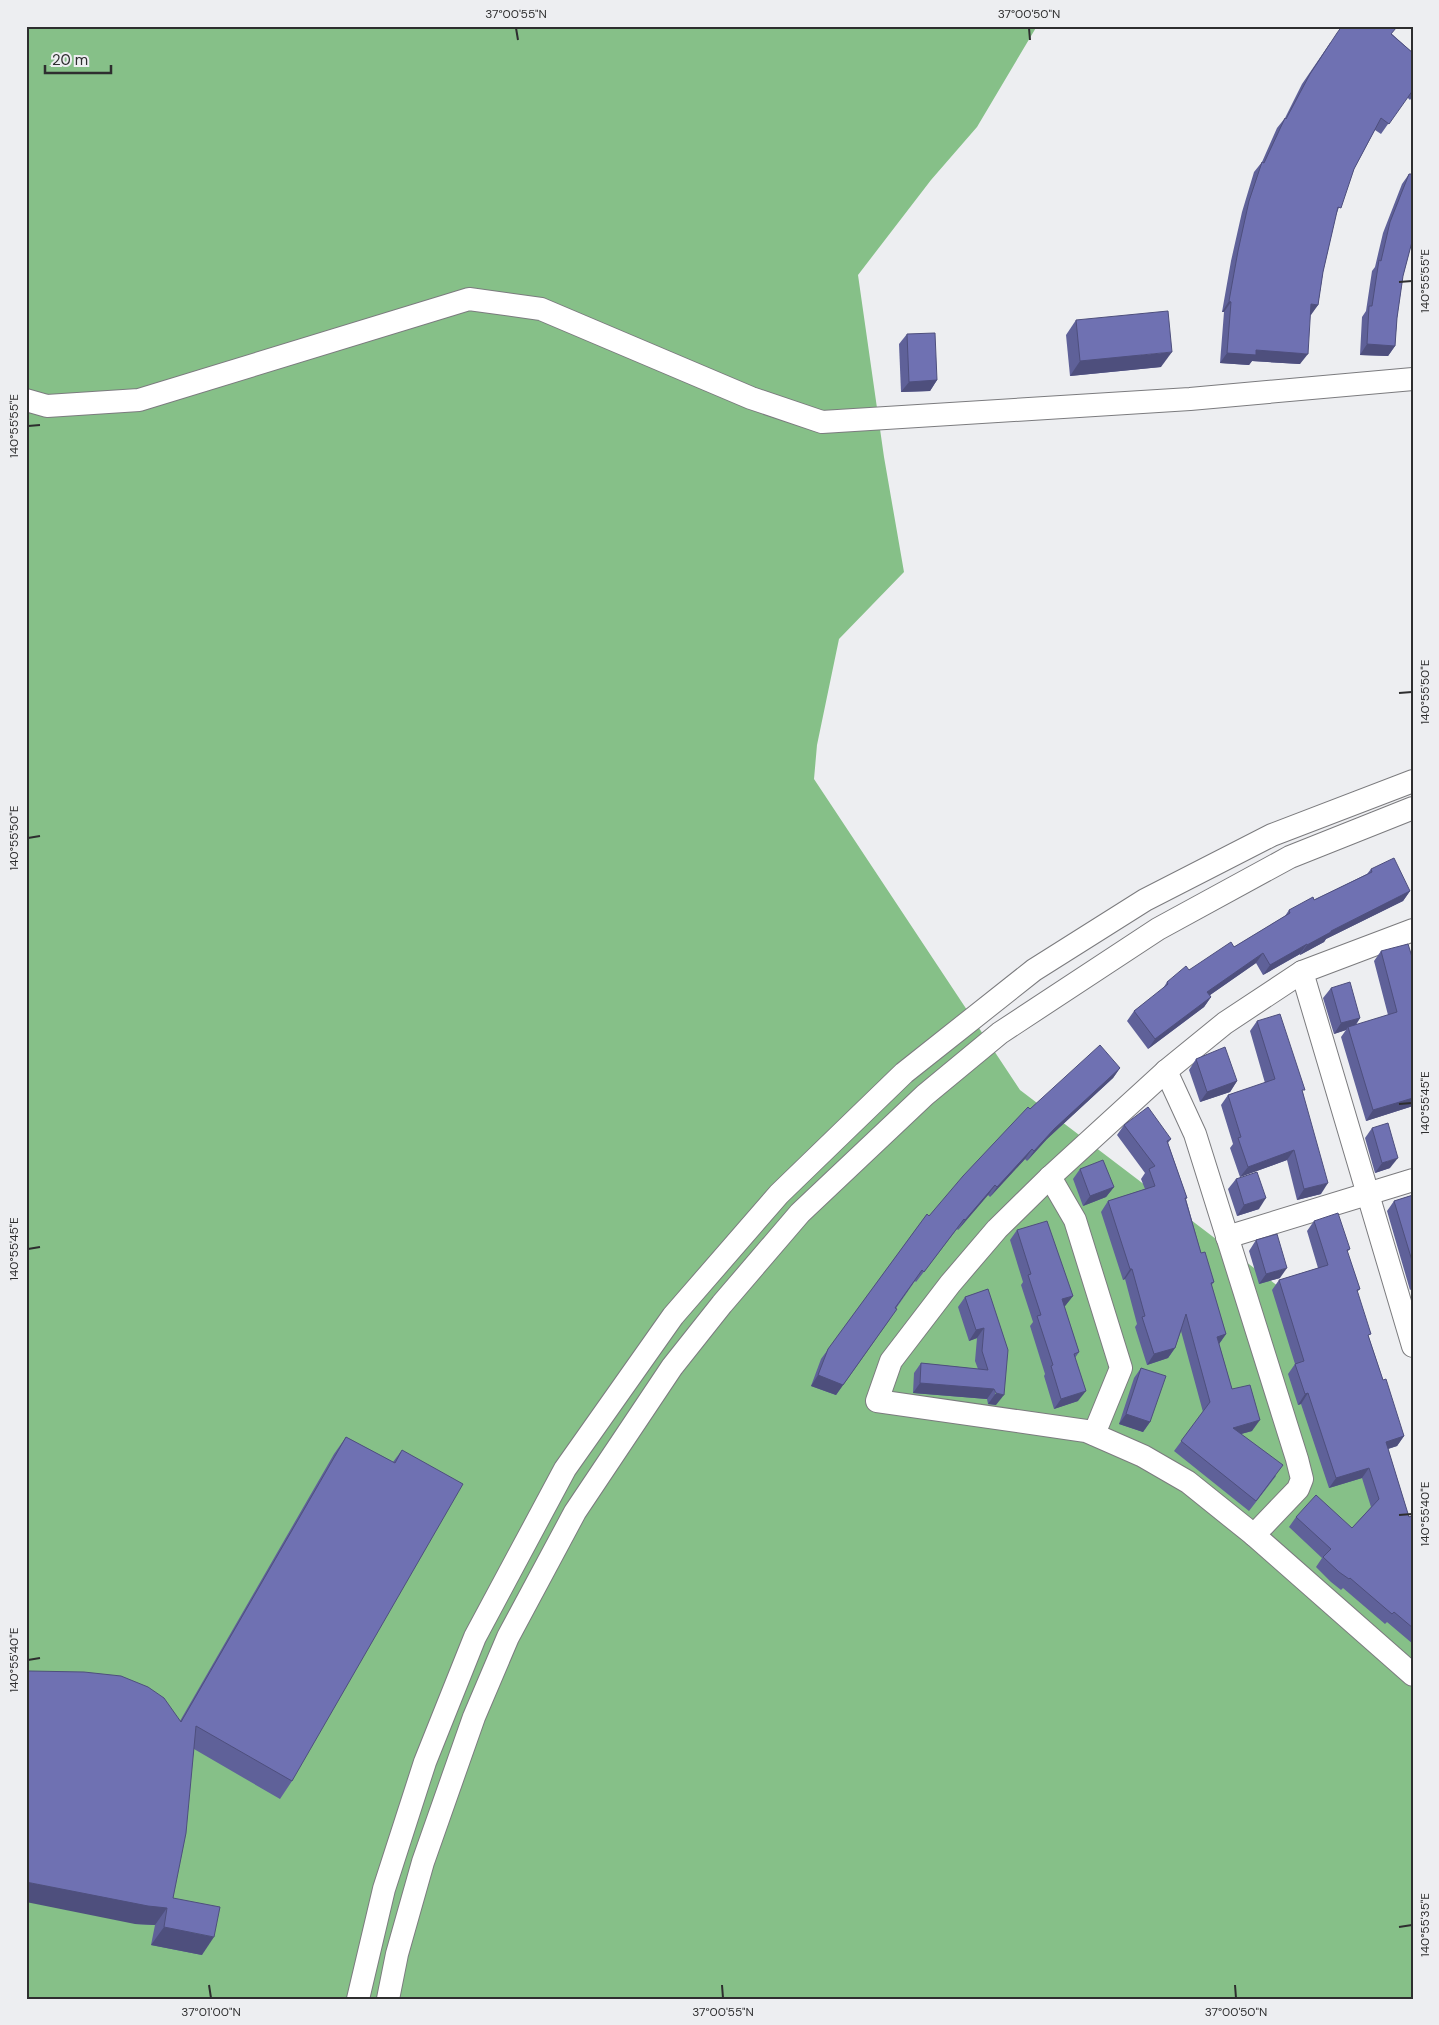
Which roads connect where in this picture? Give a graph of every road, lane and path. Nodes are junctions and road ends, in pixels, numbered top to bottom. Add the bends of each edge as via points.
1 (1413, 379) edge
2 (26, 400) edge
3 (1413, 781) edge
4 (1413, 808) edge
5 (1413, 930) edge
6 (1302, 972) junction
7 (1166, 1071) junction
8 (1050, 1177) junction
9 (1413, 1180) edge
10 (1366, 1193) junction
11 (1227, 1237) junction
12 (1413, 1346) edge
13 (1094, 1434) junction
14 (565, 1469) junction
15 (593, 1485) junction
16 (1254, 1535) junction
17 (1413, 1675) edge
18 (358, 1999) edge
19 (388, 1999) edge

1 - 2 street via 1190,399 822,422 751,398 541,309 469,299 140,400 47,406
3 - 14 street via 1272,835 1145,900 1034,970 904,1073 779,1194 673,1316
4 - 15 street via 1290,857 1158,929 1000,1033 925,1095 800,1213 672,1367
5 - 6 street
6 - 7 street via 1225,1023
6 - 10 street
7 - 8 street
7 - 11 street via 1195,1134
8 - 13 street via 1075,1220 1121,1368
8 - 13 street via 997,1229 950,1284 892,1361 877,1401
9 - 10 street
10 - 11 street
10 - 12 street
11 - 16 street via 1302,1480 1298,1489
13 - 16 street via 1143,1456 1188,1482
14 - 15 street
14 - 18 street via 475,1637 425,1762 384,1889
15 - 19 street via 575,1512 508,1637 474,1717 423,1862
16 - 17 street

